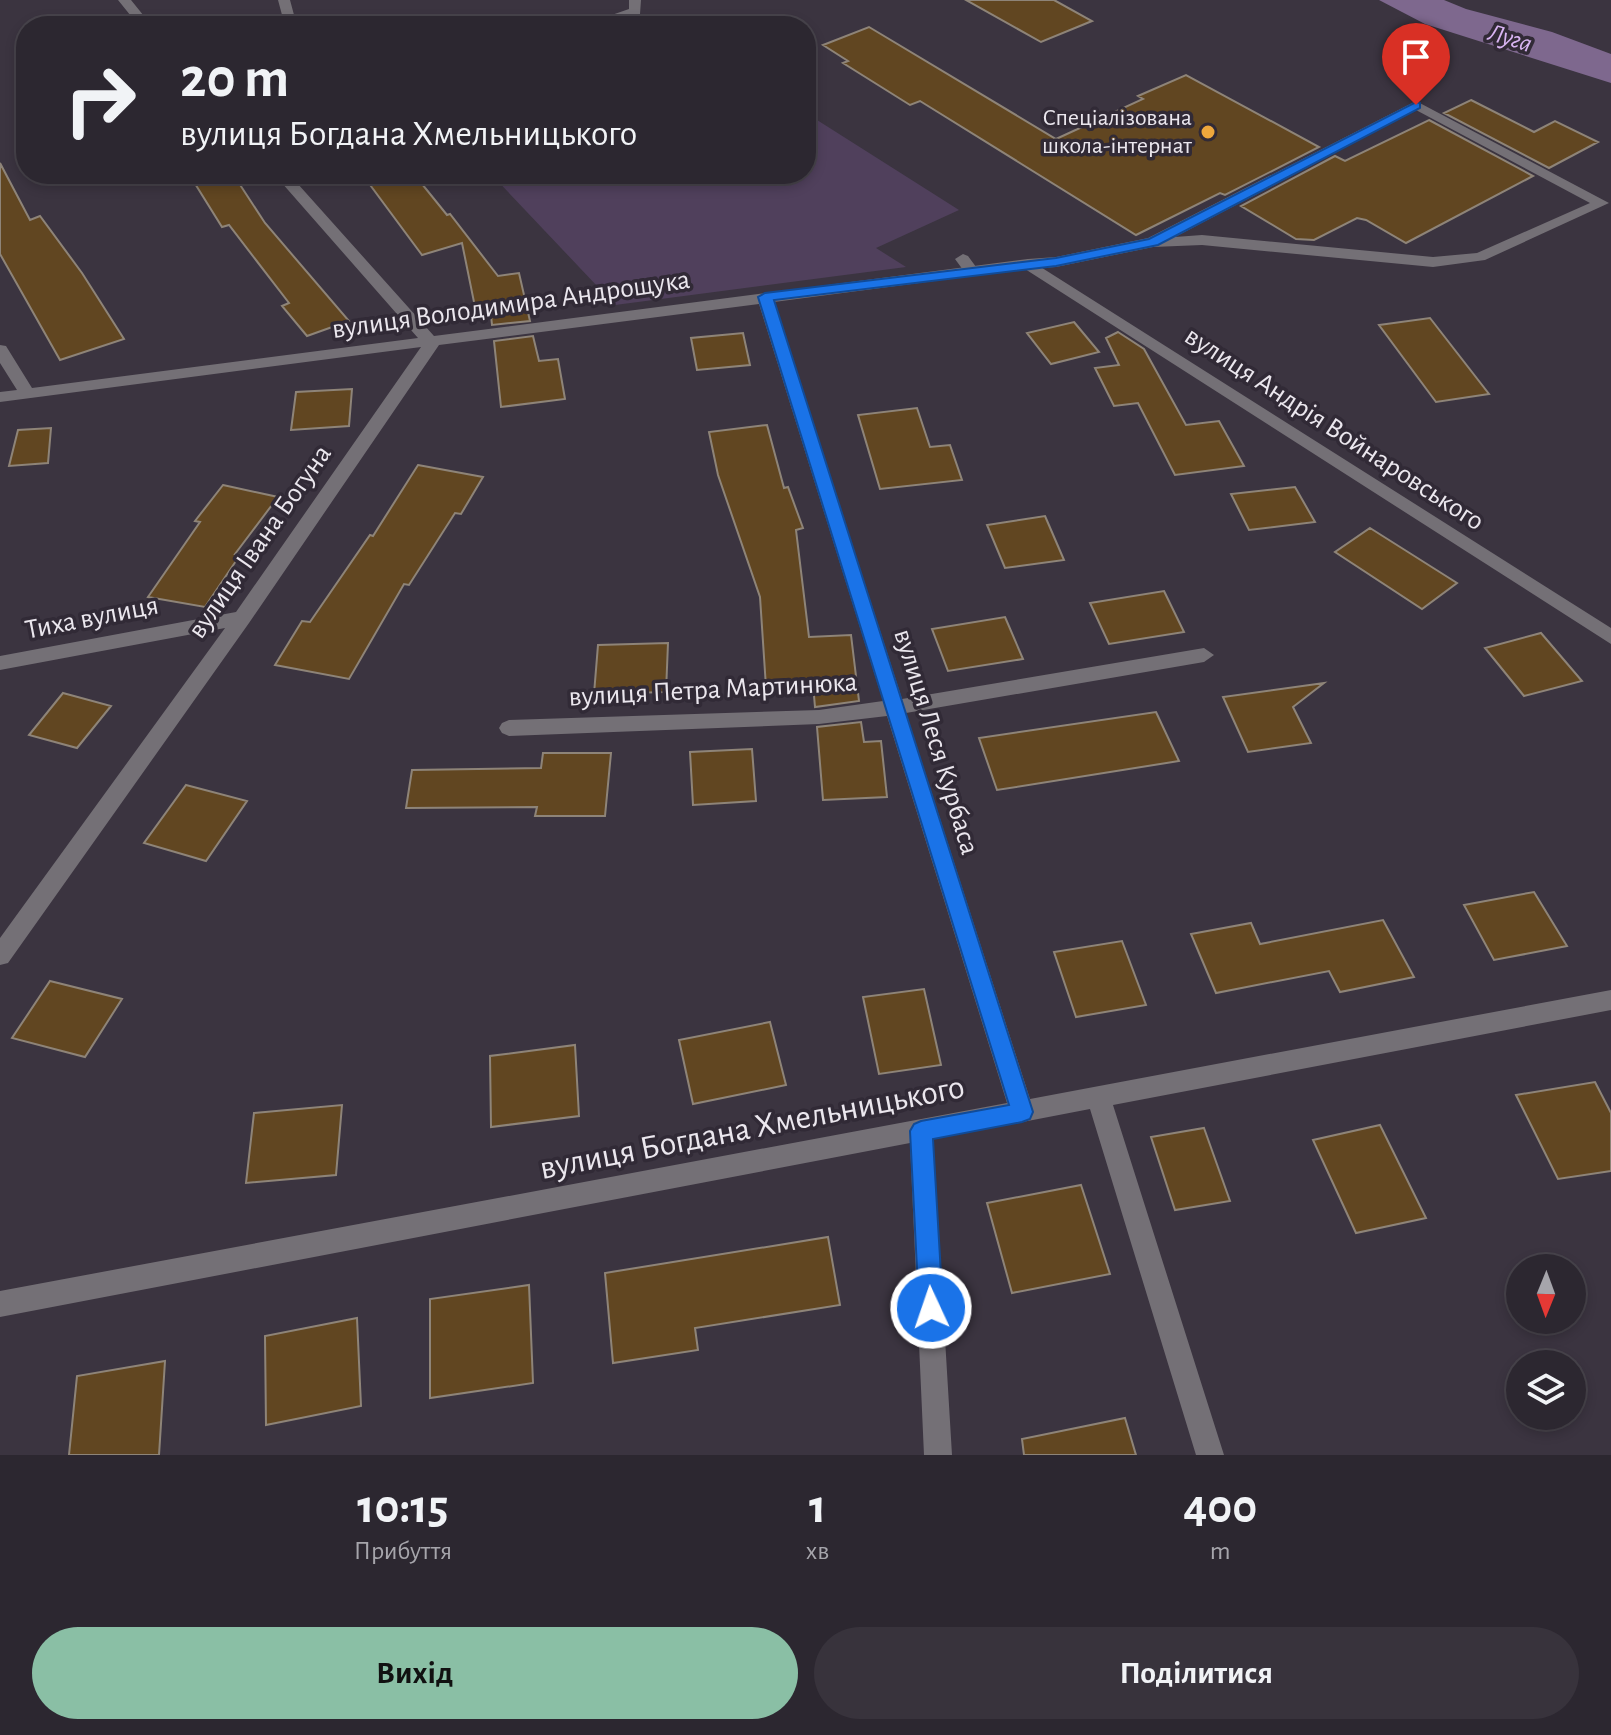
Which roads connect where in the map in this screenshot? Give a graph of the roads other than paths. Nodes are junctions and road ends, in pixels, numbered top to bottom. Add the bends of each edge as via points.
1 (124, 0) edge
2 (635, 0) edge
3 (138, 16) edge
4 (619, 16) edge
5 (290, 184) edge
6 (1604, 201) edge
7 (1153, 242) junction
8 (1028, 264) junction
9 (765, 297) junction
10 (432, 344) junction
11 (0, 350) edge
12 (28, 394) junction
13 (0, 397) edge
14 (242, 618) junction
15 (1611, 637) edge
16 (1204, 655) dead end
17 (0, 663) edge
18 (897, 707) junction
19 (509, 728) dead end
20 (0, 956) edge
21 (1610, 1002) edge
22 (1099, 1098) junction
23 (1022, 1112) junction
24 (921, 1131) junction
25 (0, 1304) edge
26 (938, 1455) edge
27 (1210, 1455) edge

1 - 3 street
2 - 4 street via 635,11
5 - 10 street
6 - 7 street via 1480,257 1433,262 1202,240
6 - 7 street via 1416,105
7 - 8 street, вулиця Володимира Андрощука
8 - 9 street, вулиця Володимира Андрощука via 967,265
8 - 15 street, вулиця Андрія Войнаровського
9 - 10 street, вулиця Володимира Андрощука
9 - 18 street, вулиця Леся Курбаса
10 - 12 street, вулиця Володимира Андрощука
10 - 14 street, вулиця Івана Богуна
11 - 12 street
12 - 13 street, вулиця Володимира Андрощука
14 - 17 street, Тиха вулиця
14 - 20 street, вулиця Івана Богуна
16 - 18 street, вулиця Петра Мартинюка
18 - 19 street, вулиця Петра Мартинюка via 819,717
18 - 23 street, вулиця Леся Курбаса
21 - 22 street, вулиця Богдана Хмельницького
22 - 23 street, вулиця Богдана Хмельницького
22 - 27 street
23 - 24 street, вулиця Богдана Хмельницького
24 - 25 street, вулиця Богдана Хмельницького
24 - 26 street

